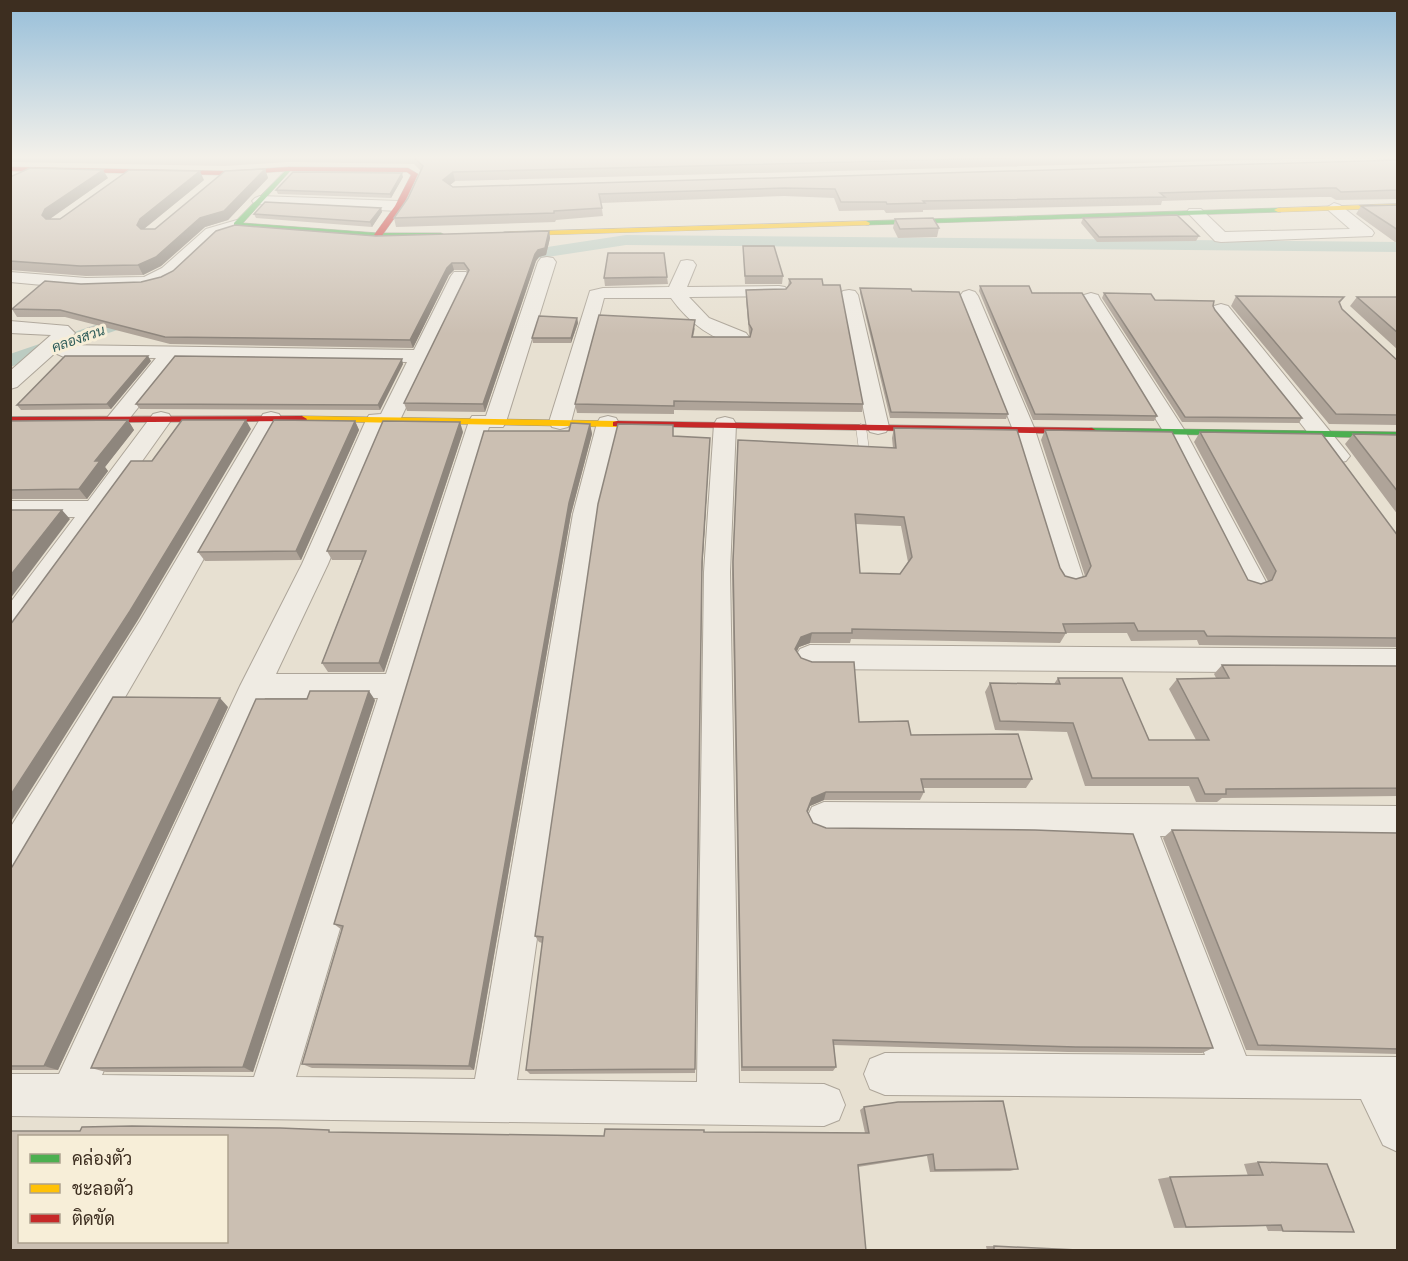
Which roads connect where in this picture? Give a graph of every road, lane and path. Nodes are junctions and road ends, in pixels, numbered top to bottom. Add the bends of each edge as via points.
1 (245, 217) edge
2 (391, 217) edge
3 (1041, 217) edge
4 (1200, 217) edge
5 (1345, 217) edge
6 (237, 225) junction
7 (495, 234) edge
8 (450, 235) edge
9 (378, 236) junction
10 (547, 262) dead end
11 (687, 266) dead end
12 (460, 276) dead end
13 (10, 278) edge
14 (780, 291) edge
15 (676, 292) junction
16 (849, 295) dead end
17 (969, 296) dead end
18 (1090, 299) dead end
19 (1221, 310) dead end
20 (112, 322) edge
21 (10, 327) edge
22 (739, 338) edge
23 (65, 342) junction
24 (171, 353) junction
25 (419, 356) junction
26 (10, 383) edge
27 (117, 419) junction
28 (161, 419) junction
29 (271, 419) junction
30 (10, 420) edge
31 (383, 420) junction
32 (488, 421) junction
33 (560, 422) junction
34 (608, 423) junction
35 (725, 424) junction
36 (870, 427) junction
37 (1024, 430) junction
38 (1174, 432) junction
39 (1322, 434) junction
40 (1398, 435) edge
41 (864, 450) edge
42 (1349, 472) edge
43 (10, 509) edge
44 (94, 509) junction
45 (1070, 577) edge
46 (1252, 582) edge
47 (14, 614) edge
48 (810, 657) dead end
49 (1398, 661) edge
50 (255, 686) junction
51 (396, 686) junction
52 (824, 818) dead end
53 (1137, 820) junction
54 (1398, 822) edge
55 (10, 861) edge
56 (885, 1074) dead end
57 (1233, 1075) junction
58 (1386, 1078) edge
59 (10, 1095) edge
60 (71, 1096) junction
61 (268, 1099) junction
62 (492, 1102) junction
63 (717, 1102) junction
64 (824, 1105) dead end
65 (1398, 1130) edge

1 - 6 street
2 - 9 street
3 - 7 street
4 - 5 street via 1221,237 1366,233
6 - 9 street
6 - 13 street via 212,230 163,276 144,282
8 - 9 street
10 - 32 street
11 - 15 street
12 - 25 street
14 - 15 street via 738,285
15 - 22 street via 699,321
15 - 33 street via 596,296
16 - 36 street
17 - 37 street
18 - 38 street
19 - 39 street
20 - 23 path
21 - 23 street via 61,330
23 - 24 street
23 - 26 street
24 - 25 street
24 - 27 street
25 - 31 street
27 - 28 street
27 - 30 street
28 - 29 street
28 - 44 street
29 - 31 street
29 - 55 street
31 - 32 street
31 - 50 street
32 - 33 street
32 - 51 street
33 - 34 street
34 - 35 street
34 - 62 street via 585,514
35 - 36 street
35 - 63 street via 717,572
36 - 37 street
36 - 41 lane
37 - 38 street
37 - 45 street
38 - 39 street
38 - 46 street
39 - 40 street
39 - 42 street
43 - 44 street
44 - 47 street
48 - 49 street
50 - 51 street
50 - 60 street
51 - 61 street
52 - 53 street
53 - 54 street
53 - 57 street
56 - 57 street
57 - 58 street
58 - 65 street
59 - 60 street
60 - 61 street
61 - 62 street
62 - 63 street
63 - 64 street

